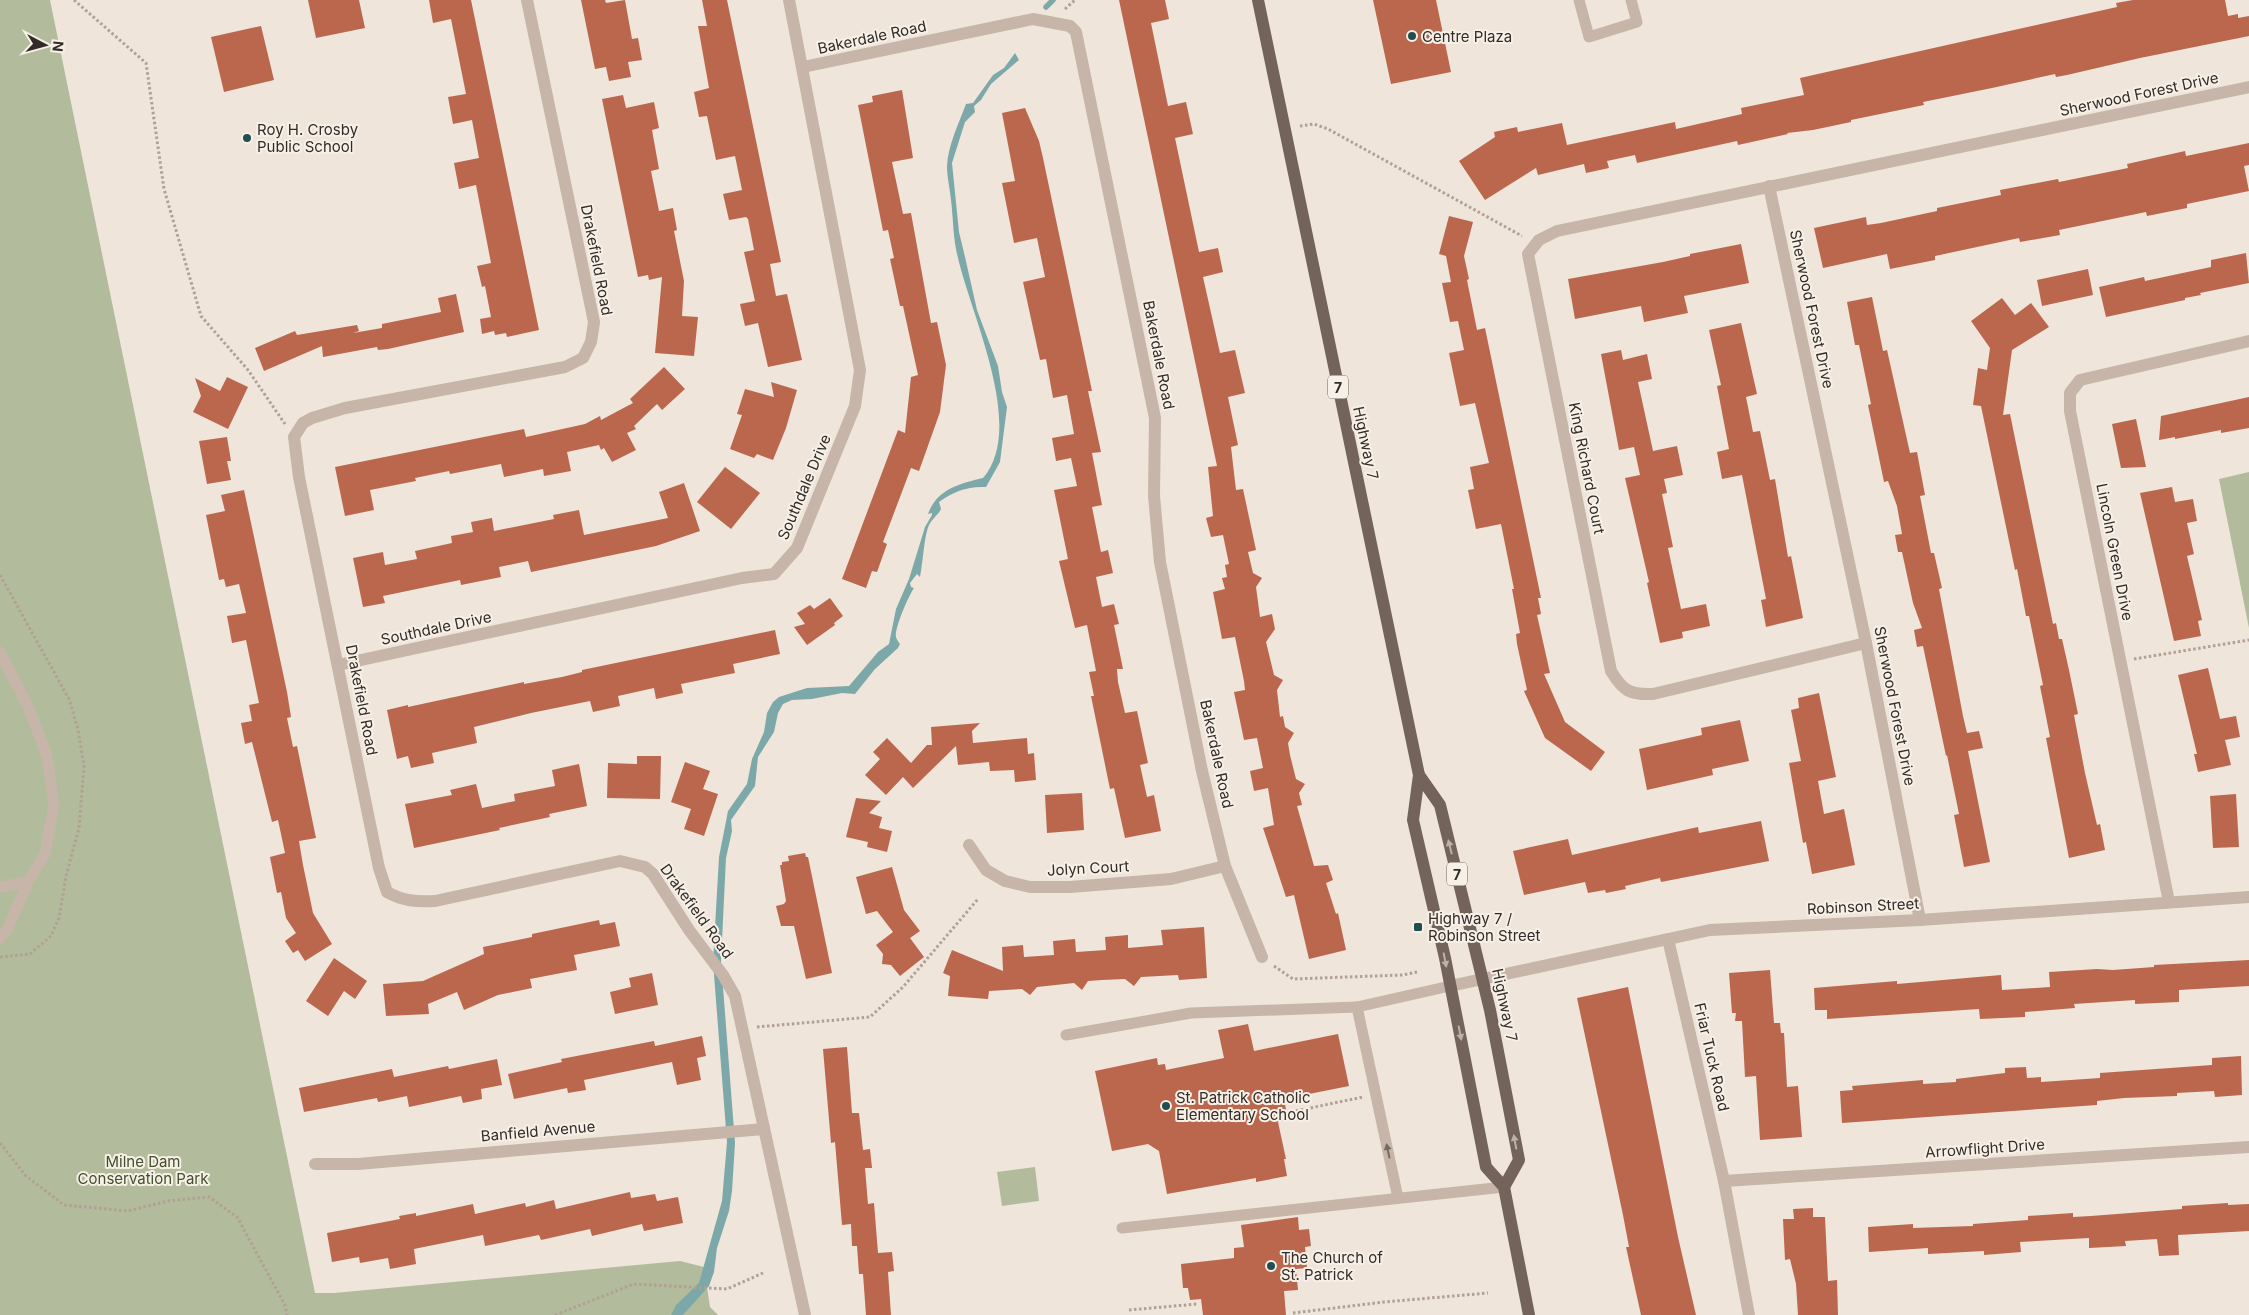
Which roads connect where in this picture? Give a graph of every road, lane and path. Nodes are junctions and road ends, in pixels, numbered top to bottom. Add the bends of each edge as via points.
1 (74, 0) edge
2 (527, 0) edge
3 (789, 0) edge
4 (1258, 0) edge
5 (1579, 0) edge
6 (1631, 0) edge
7 (803, 67) junction
8 (2249, 88) edge
9 (1285, 130) junction
10 (1769, 186) junction
11 (1536, 244) junction
12 (2249, 341) edge
13 (294, 437) junction
14 (2249, 640) edge
15 (1866, 643) junction
16 (0, 652) edge
17 (2121, 661) junction
18 (338, 665) junction
19 (1419, 775) junction
20 (969, 845) dead end
21 (1225, 866) junction
22 (28, 882) junction
23 (0, 887) edge
24 (2249, 896) edge
25 (978, 899) dead end
26 (2169, 902) junction
27 (59, 918) dead end
28 (1920, 920) junction
29 (0, 938) edge
30 (1668, 939) junction
31 (0, 957) edge
32 (1262, 957) joint
33 (1417, 972) dead end
34 (1484, 979) junction
35 (1450, 986) junction
36 (1357, 1007) junction
37 (742, 1029) junction
38 (1066, 1035) dead end
39 (1376, 1094) junction
40 (1291, 1112) dead end
41 (764, 1129) junction
42 (0, 1143) edge
43 (2249, 1147) edge
44 (315, 1164) dead end
45 (1724, 1181) junction
46 (1504, 1187) junction
47 (1398, 1198) junction
48 (1122, 1228) dead end
49 (763, 1273) dead end
50 (1488, 1294) dead end
51 (1198, 1304) dead end
52 (1129, 1310) dead end
53 (1293, 1313) dead end
54 (287, 1315) edge
55 (555, 1315) edge
56 (805, 1315) edge
57 (1529, 1315) edge
58 (1749, 1315) edge

1 - 13 path via 146,63 164,188 201,316 248,370
2 - 13 street, Drakefield Road via 594,322 584,358 565,367 338,410 303,423
3 - 7 street, Southdale Drive
4 - 9 main road, Highway 7 / 7
5 - 6 lane via 1589,37 1636,22
7 - 18 street, Southdale Drive via 860,370 856,406 797,548 774,574 742,578
7 - 21 street, Bakerdale Road via 1034,19 1070,26 1076,32 1155,418 1154,496 1160,562 1202,771
8 - 10 street, Sherwood Forest Drive
9 - 11 path via 1314,124 1328,129
9 - 19 main road, Highway 7 / 7
10 - 11 street via 1557,231
10 - 15 street, Sherwood Forest Drive
11 - 15 street, King Richard Court via 1528,254 1611,671 1620,687 1636,694 1653,694
12 - 17 street, Lincoln Green Drive via 2080,380 2070,393 2070,411
13 - 18 street, Drakefield Road via 299,477
14 - 17 path
15 - 28 street, Sherwood Forest Drive
16 - 22 lane via 27,704 47,756 54,804 45,854
17 - 26 street, Lincoln Green Drive
18 - 37 street, Drakefield Road via 379,868 387,892 400,900 435,901 600,864 620,861 640,865 653,874 723,975 735,996
34 -> 19 main road, Highway 7 / 7 via 1440,805
19 -> 35 main road, Highway 7 / 7 via 1413,820
20 - 21 street, Jolyn Court via 986,870 1005,881 1030,887 1171,879
21 - 32 street, Bakerdale Road
22 - 23 lane
22 - 29 lane via 8,928
24 - 26 street, Robinson Street
25 - 37 path via 903,987 870,1018
26 - 28 street, Robinson Street
27 - 31 path via 50,936 30,954
28 - 30 street, Robinson Street via 1710,930
30 - 34 street, Robinson Street
30 - 45 street, Friar Tuck Road
32 - 33 path via 1293,979
34 - 35 street
46 -> 34 main road, Highway 7 / 7 via 1519,1160
35 - 36 lane
35 -> 46 main road, Highway 7 / 7 via 1486,1168
36 - 38 lane via 1191,1013
36 - 39 lane
37 - 41 street, Drakefield Road
39 - 40 path
47 -> 39 lane
41 - 44 street, Banfield Avenue via 374,1162
41 - 56 street, Drakefield Road
42 - 54 path via 26,1176 64,1205 128,1211 168,1201 209,1196 237,1217 285,1305
43 - 45 street, Arrowflight Drive
45 - 58 street, Friar Tuck Road
46 - 47 lane
46 - 57 main road
47 - 48 lane
49 - 55 path via 726,1289 634,1284
50 - 53 path
51 - 52 path

